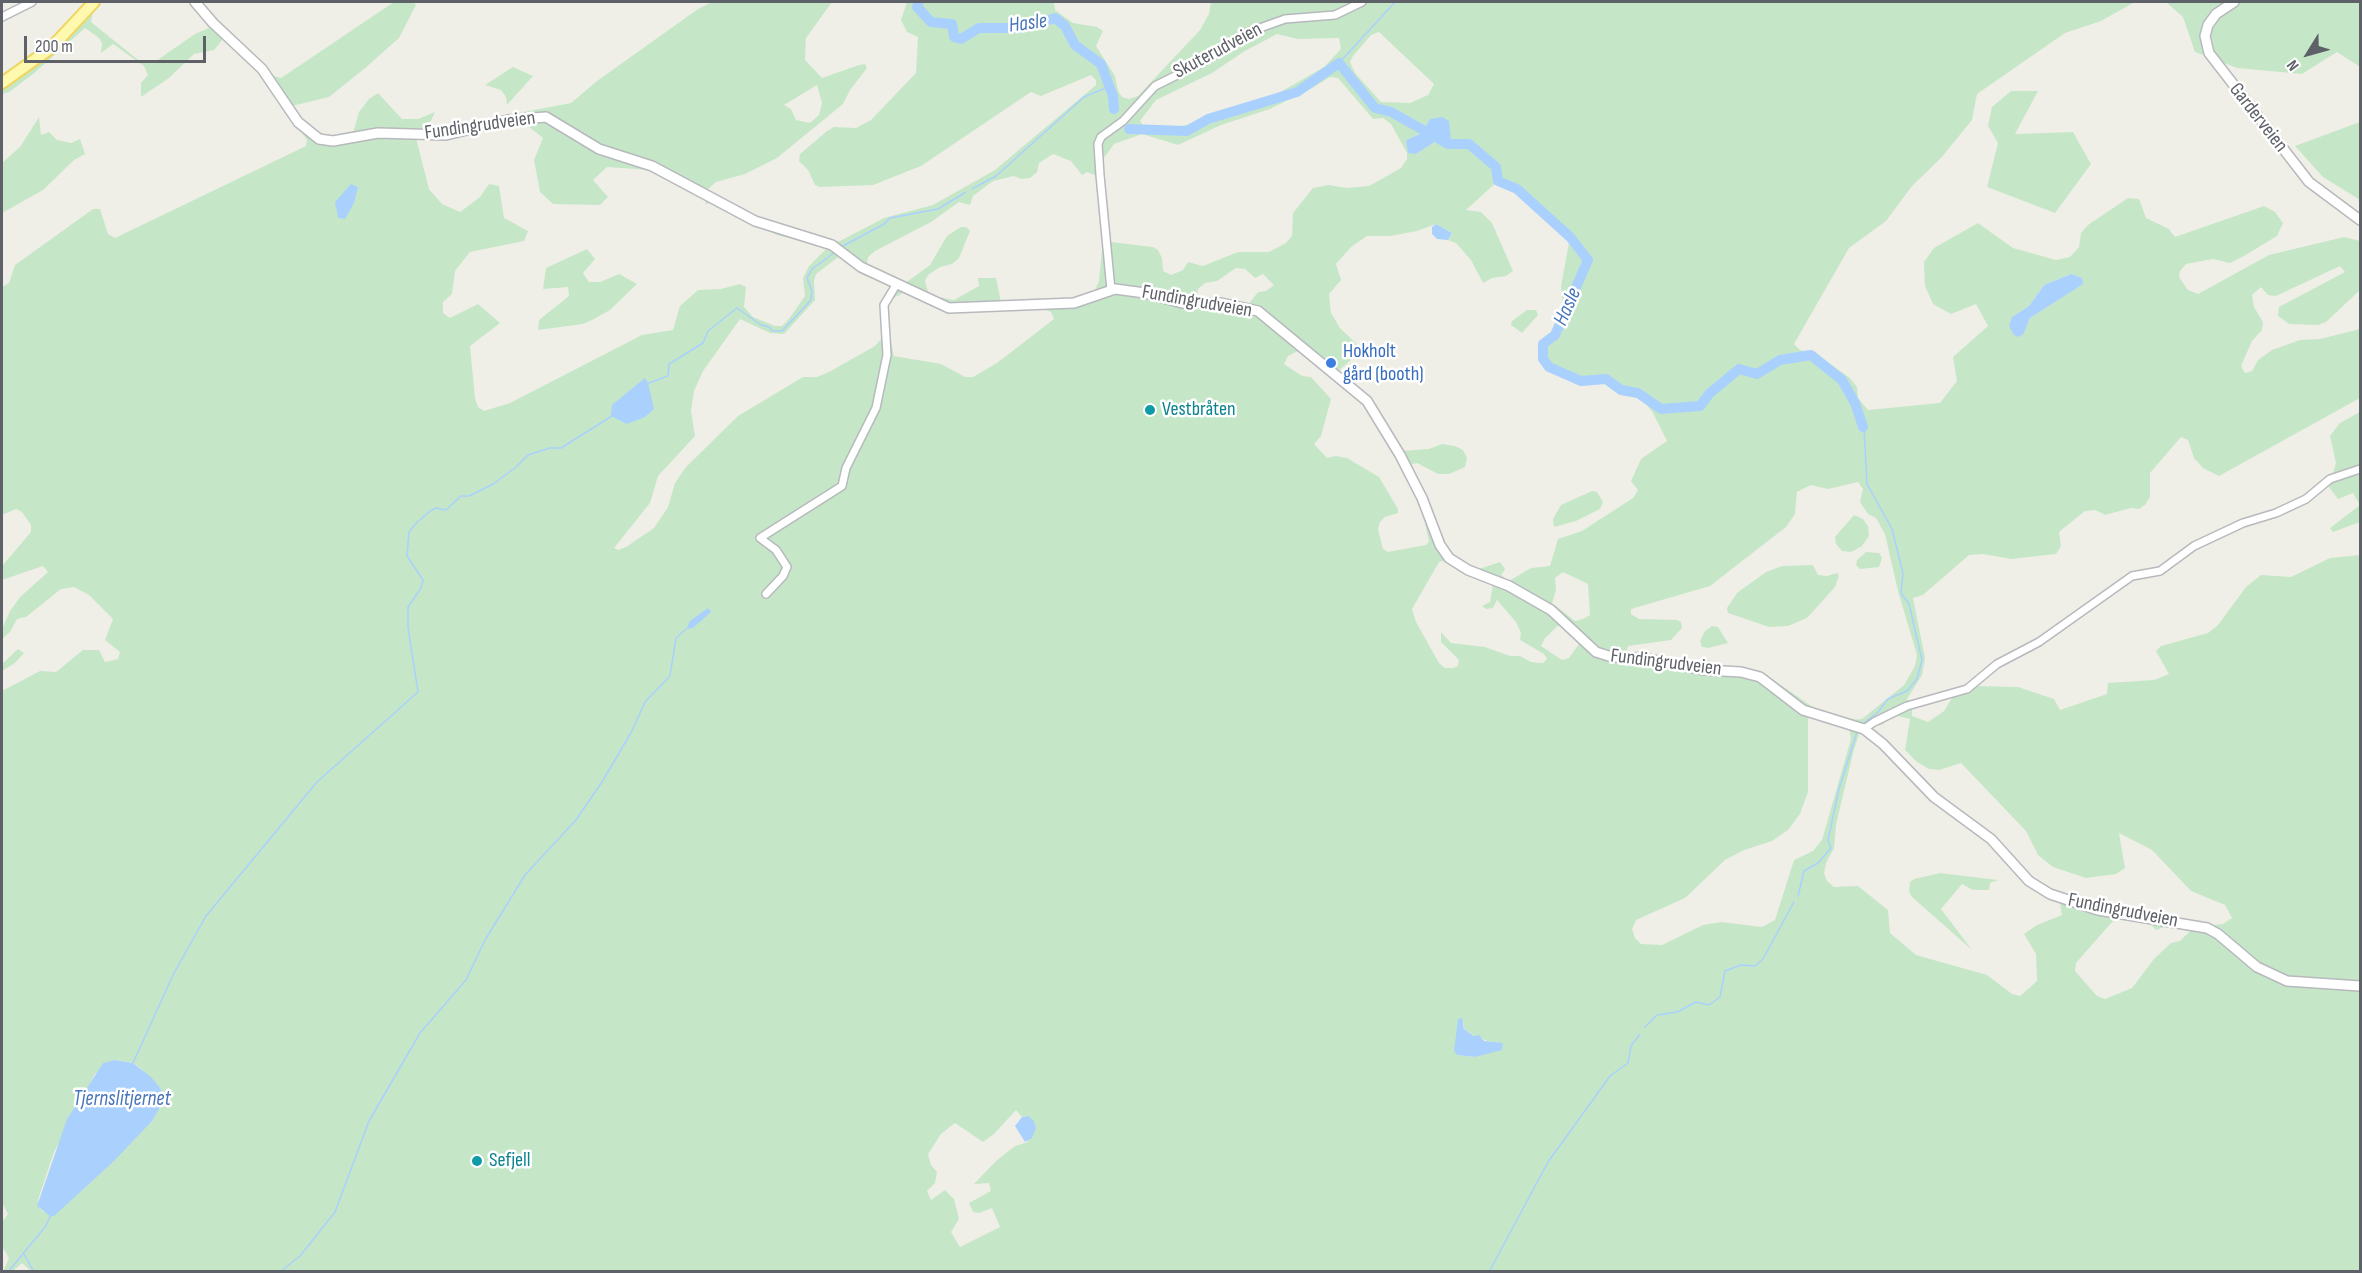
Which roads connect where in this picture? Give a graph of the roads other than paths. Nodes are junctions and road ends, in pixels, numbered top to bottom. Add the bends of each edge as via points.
1 (32, 2) edge
2 (94, 2) edge
3 (195, 2) edge
4 (1362, 2) edge
5 (2234, 2) edge
6 (2, 17) edge
7 (2, 83) edge
8 (2361, 220) edge
9 (896, 285) junction
10 (1111, 290) junction
11 (2361, 469) edge
12 (766, 594) dead end
13 (1864, 729) junction
14 (2361, 986) edge

1 - 6 street
2 - 7 main road via 51,48
3 - 9 street, Fundingrudveien via 262,69 298,122 319,139 333,141 378,133 446,135 508,120 546,117 599,149 652,166 755,221 832,245 861,267
4 - 10 street, Skuterudveien via 1330,16 1285,19 1246,33 1199,64 1155,86 1122,122 1103,135 1098,144
5 - 8 street, Garderveien via 2208,25 2205,36 2209,53 2309,182
9 - 10 street, Fundingrudveien via 959,310 1004,304 1074,303
9 - 12 street via 883,312 887,355 876,408 846,468 842,486 760,538 776,550 787,567
10 - 13 street, Fundingrudveien via 1145,293 1182,303 1235,305 1266,316 1367,401 1422,498 1444,553 1468,570 1509,586 1551,610 1596,652 1705,670 1750,673 1770,683 1803,710
11 - 13 street via 2330,479 2306,499 2276,513 2243,523 2194,546 2160,571 2132,576 2035,644 1997,664 1967,689 1907,706
13 - 14 street, Fundingrudveien via 1934,797 1990,839 2029,881 2050,894 2098,910 2207,928 2257,967 2287,981

